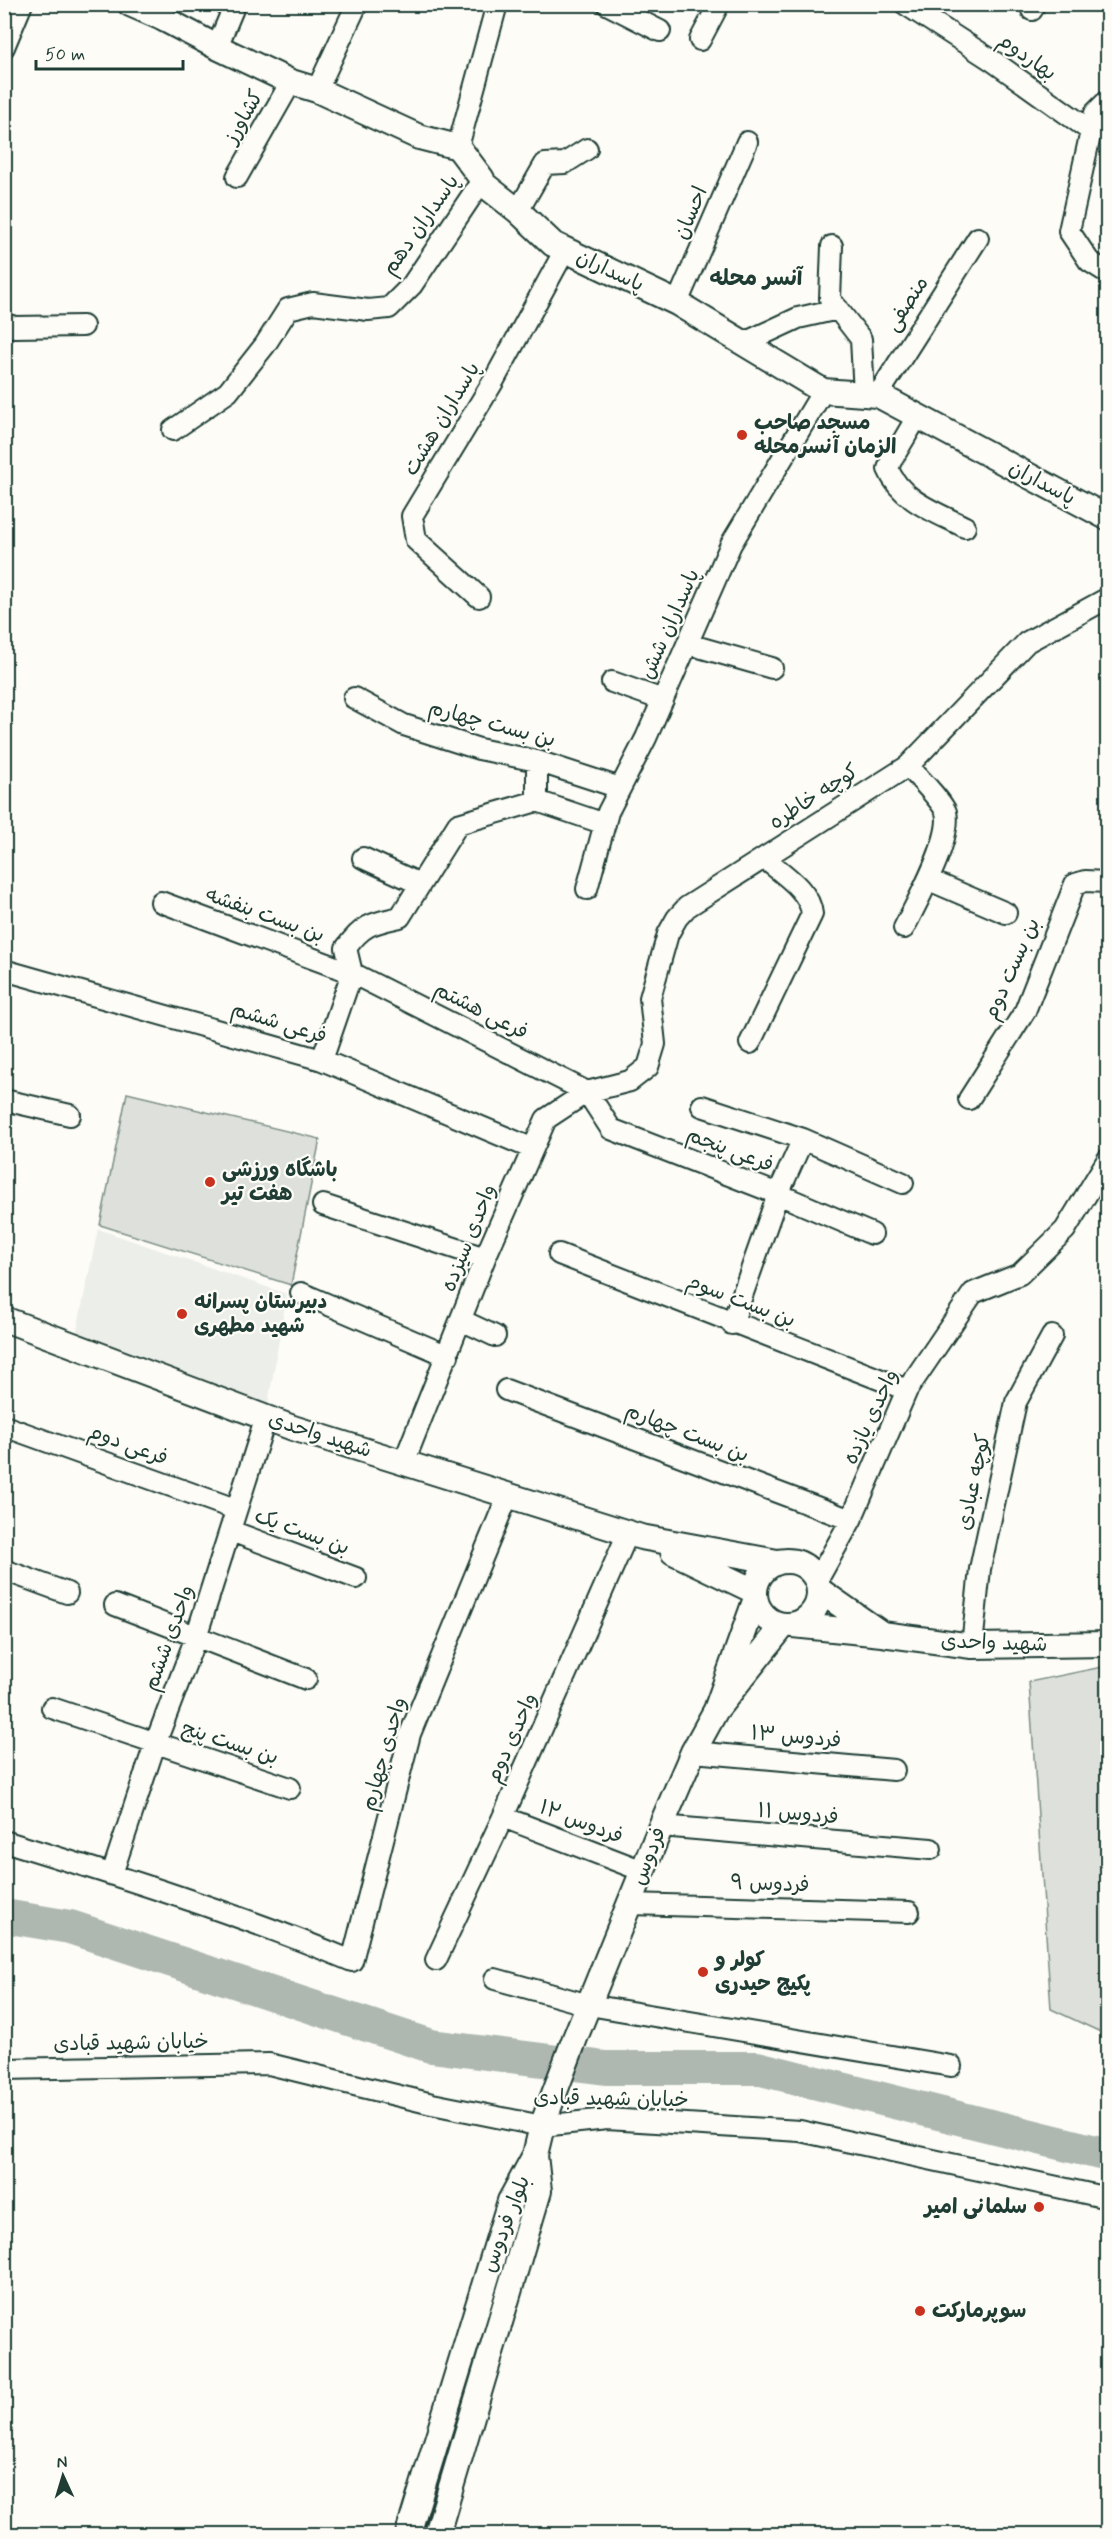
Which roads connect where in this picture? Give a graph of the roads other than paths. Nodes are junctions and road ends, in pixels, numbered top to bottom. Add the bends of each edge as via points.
1 (22, 4) edge
2 (130, 4) edge
3 (235, 4) edge
4 (357, 4) edge
5 (497, 4) edge
6 (607, 4) edge
7 (719, 4) edge
8 (905, 4) edge
9 (660, 31) dead end
10 (700, 40) dead end
11 (4, 47) edge
12 (217, 47) junction
13 (291, 82) junction
14 (317, 90) junction
15 (1107, 100) edge
16 (1091, 131) junction
17 (747, 142) dead end
18 (458, 147) junction
19 (586, 149) dead end
20 (237, 177) dead end
21 (481, 182) junction
22 (518, 211) junction
23 (978, 238) dead end
24 (832, 246) dead end
25 (565, 250) junction
26 (1107, 273) edge
27 (677, 303) junction
28 (838, 309) junction
29 (4, 323) edge
30 (83, 326) dead end
31 (744, 343) junction
32 (823, 391) junction
33 (871, 394) junction
34 (917, 417) junction
35 (174, 430) dead end
36 (1107, 518) edge
37 (965, 527) dead end
38 (479, 597) dead end
39 (1107, 598) edge
40 (688, 644) junction
41 (772, 668) dead end
42 (612, 682) dead end
43 (354, 698) dead end
44 (663, 700) junction
45 (537, 760) junction
46 (908, 766) junction
47 (620, 788) junction
48 (537, 801) junction
49 (605, 824) junction
50 (363, 858) dead end
51 (764, 858) junction
52 (929, 880) junction
53 (1107, 882) edge
54 (420, 884) junction
55 (587, 889) dead end
56 (161, 902) dead end
57 (1006, 913) dead end
58 (904, 928) dead end
59 (5, 970) edge
60 (352, 973) junction
61 (750, 1043) dead end
62 (322, 1060) junction
63 (630, 1081) joint
64 (587, 1092) junction
65 (969, 1099) dead end
66 (4, 1100) edge
67 (702, 1106) dead end
68 (70, 1115) dead end
69 (803, 1139) junction
70 (531, 1148) junction
71 (1107, 1159) edge
72 (903, 1183) dead end
73 (778, 1194) junction
74 (323, 1205) dead end
75 (872, 1234) dead end
76 (559, 1254) dead end
77 (485, 1258) junction
78 (301, 1293) dead end
79 (4, 1319) edge
80 (461, 1320) junction
81 (732, 1324) junction
82 (495, 1336) dead end
83 (1052, 1336) dead end
84 (448, 1356) junction
85 (506, 1390) dead end
86 (907, 1390) junction
87 (266, 1418) junction
88 (4, 1426) edge
89 (404, 1462) junction
90 (508, 1495) junction
91 (235, 1509) junction
92 (851, 1520) junction
93 (231, 1531) junction
94 (634, 1535) junction
95 (777, 1562) junction
96 (4, 1570) edge
97 (356, 1578) dead end
98 (818, 1586) junction
99 (67, 1593) dead end
100 (755, 1596) junction
101 (115, 1605) dead end
102 (788, 1625) junction
103 (882, 1634) junction
104 (196, 1637) junction
105 (1107, 1644) edge
106 (972, 1646) junction
107 (306, 1679) dead end
108 (52, 1708) dead end
109 (716, 1710) junction
110 (155, 1744) junction
111 (693, 1752) junction
112 (894, 1770) dead end
113 (290, 1788) dead end
114 (503, 1817) junction
115 (661, 1826) junction
116 (4, 1841) edge
117 (931, 1849) dead end
118 (643, 1871) junction
119 (112, 1874) junction
120 (630, 1904) junction
121 (909, 1912) dead end
122 (436, 1960) dead end
123 (495, 1979) dead end
124 (589, 2006) junction
125 (951, 2066) dead end
126 (4, 2069) edge
127 (545, 2120) junction
128 (535, 2155) junction
129 (1107, 2198) edge
130 (408, 2535) edge
131 (437, 2535) edge

1 - 11 street
2 - 12 street
3 - 12 street
4 - 14 street
5 - 18 street
6 - 9 street
7 - 10 street
8 - 16 street, بهاردوم
12 - 13 street
13 - 14 street
13 - 20 street, کشاورز
14 - 18 street via 419,137
15 - 16 street via 1095,113
16 - 26 street via 1069,231 1089,261
17 - 27 street, احسان
18 - 21 street, پاسداران
19 - 22 street via 565,163 545,164
21 - 22 street, پاسداران
21 - 35 street, پاسداران دهم via 412,285 389,308 368,310 313,303 288,309 228,392
22 - 25 street, پاسداران via 553,244
23 - 33 street, منصفی
24 - 28 street via 830,299
25 - 27 street, پاسداران
25 - 38 street, پاسداران هشت via 493,382 412,516 416,540
27 - 31 street, پاسداران
28 - 31 street via 798,318
28 - 33 street via 861,339
29 - 30 street via 14,327
31 - 32 street, پاسداران
32 - 33 street, پاسداران
32 - 40 street, پاسداران شش via 731,544
33 - 34 street, پاسداران
34 - 36 street, پاسداران
34 - 37 street via 888,469 905,495
39 - 46 street, كوچه خاطره via 1027,642
40 - 41 street
40 - 44 street, پاسداران شش
42 - 44 street
43 - 45 street, بن بست چهارم via 404,725 479,749
44 - 47 street, پاسداران شش
45 - 47 street, بن بست چهارم
45 - 48 street
46 - 51 street, كوچه خاطره
46 - 52 street via 946,810 947,824
47 - 49 street, پاسداران شش
48 - 49 street
48 - 54 street via 458,824
49 - 55 street, پاسداران شش
50 - 54 street
51 - 61 street via 806,895 812,914
51 - 63 street, كوچه خاطره via 687,907 677,918 668,934 650,998 655,1044 648,1067
52 - 57 street
52 - 58 street
53 - 65 street, بن بست دوم via 1075,884 1025,1011
54 - 60 street via 400,917 372,923 357,932 346,948
56 - 60 street, بن بست بنفشه
59 - 62 street, فرعی ششم
60 - 62 street
60 - 64 street, فرعی هشتم
62 - 70 street, فرعی ششم
63 - 64 street, واحدی سیزده
64 - 70 street, واحدی سیزده via 546,1119
64 - 73 street, فرعی پنجم via 611,1129
66 - 68 street
67 - 69 street
69 - 72 street
69 - 73 street
70 - 77 street, واحدی سیزده
71 - 86 street, واحدی یازده via 1065,1230 1020,1274 973,1293
73 - 75 street, فرعی پنجم
73 - 81 street
74 - 77 street
76 - 81 street, بن بست سوم
77 - 80 street, واحدی سیزده
78 - 84 street
79 - 87 street, شهید واحدی
80 - 82 street
80 - 84 street, واحدی سیزده
81 - 86 street, بن بست سوم
83 - 106 street, کوچه عبادی via 1016,1402 980,1569
84 - 89 street, واحدی سیزده
85 - 92 street, بن بست چهارم
86 - 92 street, واحدی یازده
87 - 89 street, شهید واحدی
87 - 91 street, واحدی ششم
88 - 91 street, فرعی دوم
89 - 90 street, شهید واحدی
90 - 94 street, شهید واحدی
90 - 119 street, واحدی چهارم via 410,1734 352,1961 281,1932
91 - 93 street, واحدی ششم
92 - 98 street, واحدی یازده
93 - 97 street, بن بست یک
93 - 104 street, واحدی ششم
94 - 95 street
94 - 100 street
94 - 114 street, واحدی دوم
95 - 98 street via 796,1562 805,1567
95 - 100 street via 761,1573
96 - 99 street
98 - 102 street via 818,1599 810,1616
98 - 103 street
100 - 102 street via 765,1618
100 - 109 street
101 - 104 street
102 - 103 street, شهید واحدی
102 - 109 street
103 - 106 street, شهید واحدی
104 - 107 street
104 - 110 street, واحدی ششم
105 - 106 street, شهید واحدی
108 - 110 street, بن بست پنج
109 - 111 street, فردوس
110 - 113 street, بن بست پنج
110 - 119 street, واحدی ششم
111 - 112 street, فردوس ۱۳
111 - 115 street, فردوس
114 - 118 street, فردوس ۱۲
114 - 122 street, واحدی دوم
115 - 117 street, فردوس ۱۱
115 - 118 street, فردوس
116 - 119 street
118 - 120 street, فردوس
120 - 121 street, فردوس ۹
120 - 124 street, فردوس
123 - 124 street
124 - 125 street
124 - 127 street, فردوس
126 - 127 street, خیابان شهید قبادی via 269,2064 432,2104
127 - 128 street, فردوس
127 - 129 street, خیابان شهید قبادی via 607,2119 800,2131
128 - 130 street, بلوار فردوس via 510,2201
128 - 131 street, بلوار فردوس via 539,2191

